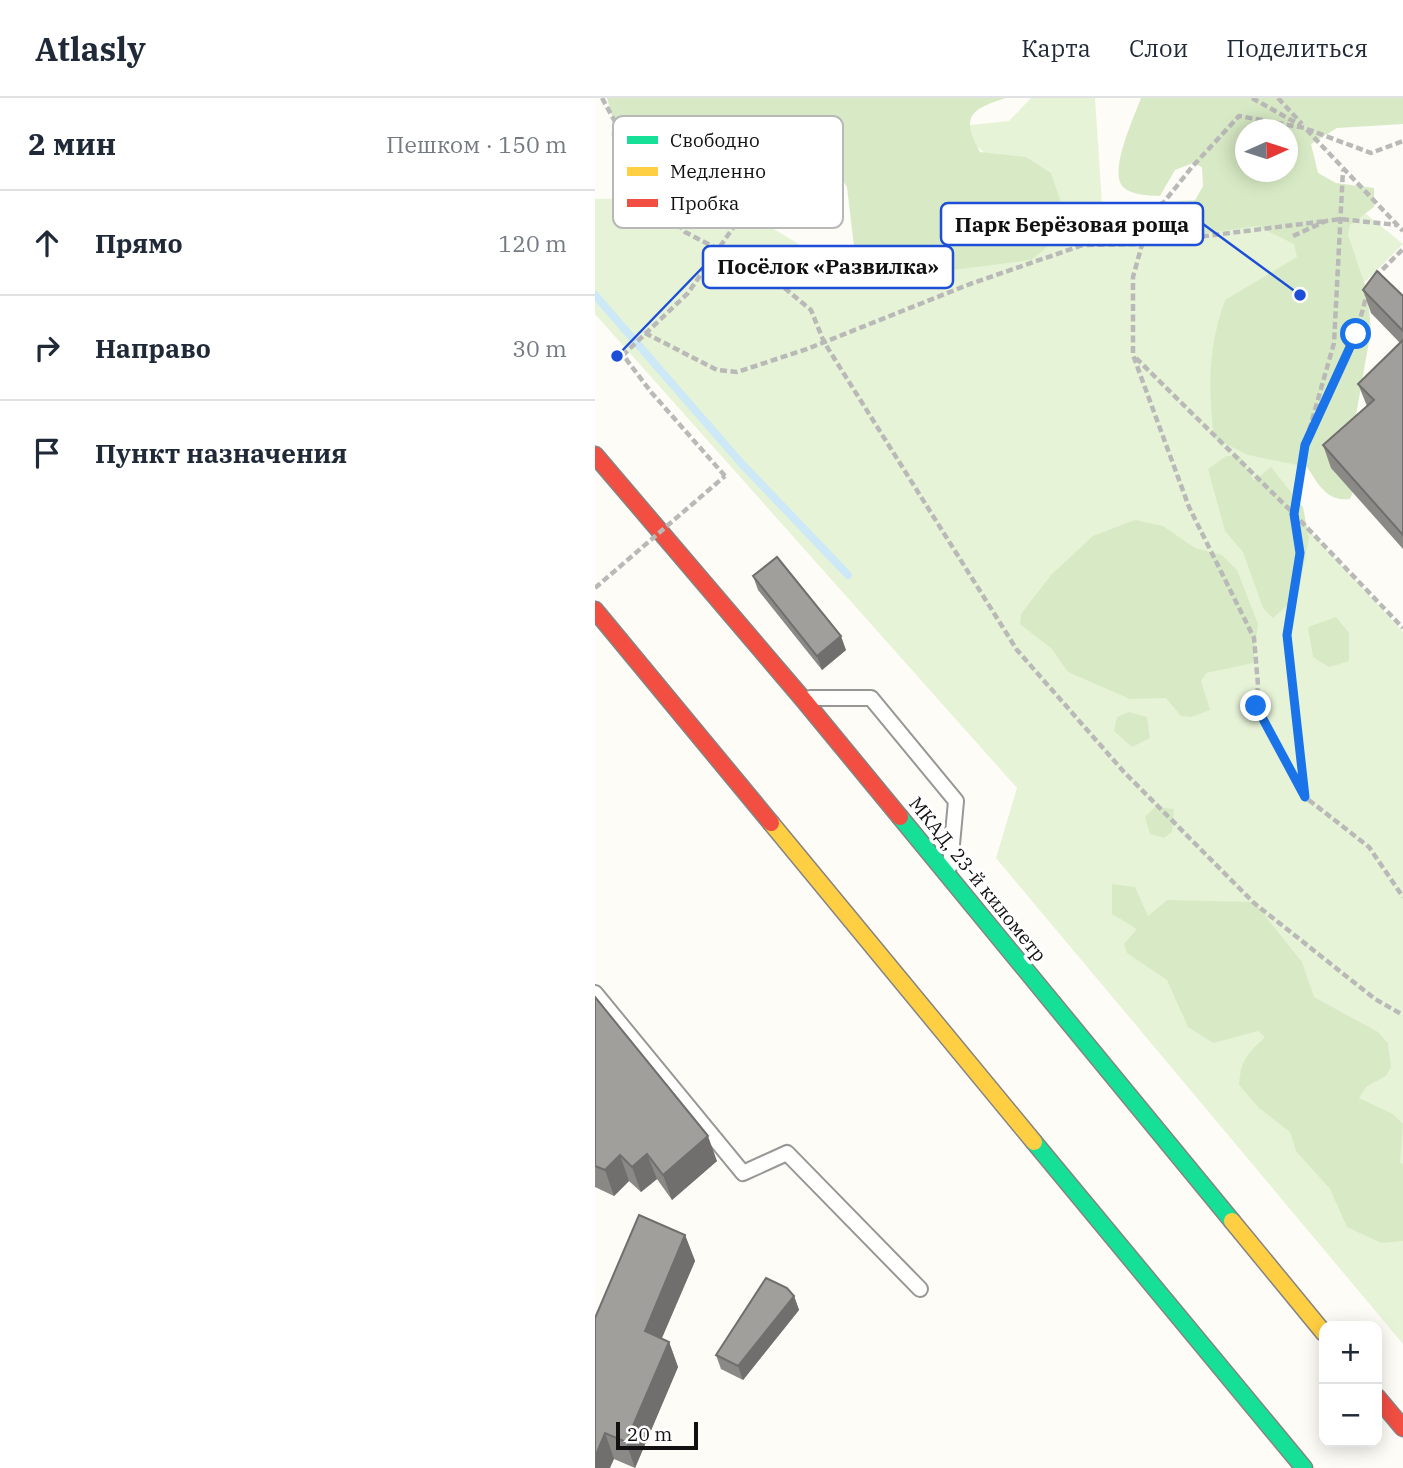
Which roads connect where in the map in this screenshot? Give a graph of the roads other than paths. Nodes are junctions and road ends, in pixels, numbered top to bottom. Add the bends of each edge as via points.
1 (595, 455) edge
2 (595, 610) edge
3 (802, 698) junction
4 (949, 876) junction
5 (595, 993) edge
6 (920, 1289) dead end
7 (1319, 1327) edge
8 (1382, 1402) edge
9 (1403, 1429) edge
10 (1275, 1434) junction
11 (1276, 1457) dead end
12 (1304, 1468) edge

1 - 3 highway, МКАД, 23-й километр
2 - 10 highway
3 - 4 highway, МКАД, 23-й километр
3 - 4 lane via 871,698 956,801
4 - 7 highway, МКАД, 23-й километр
5 - 6 lane via 743,1173 787,1153
8 - 9 highway
10 - 11 lane
10 - 12 highway

